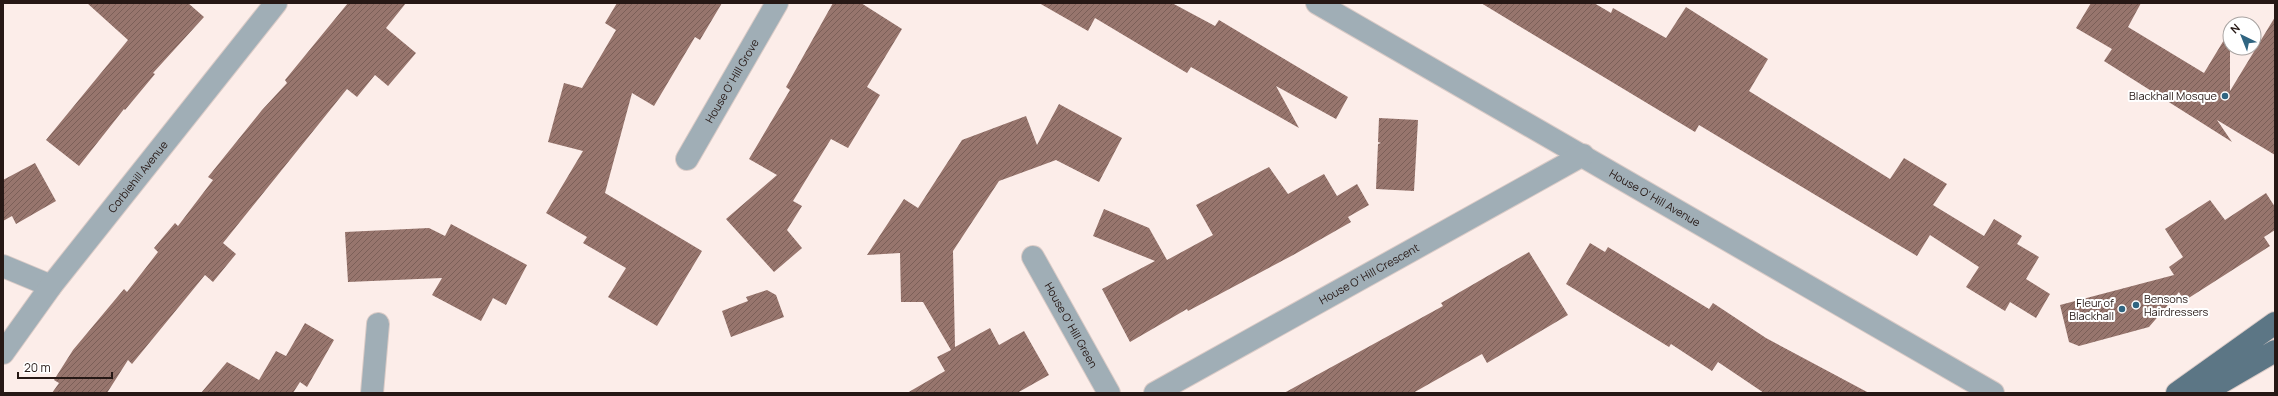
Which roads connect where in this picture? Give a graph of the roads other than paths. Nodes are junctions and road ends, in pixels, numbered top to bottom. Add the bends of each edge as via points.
1 (276, 3) edge
2 (777, 3) edge
3 (1317, 3) edge
4 (1583, 154) junction
5 (687, 159) dead end
6 (1033, 257) dead end
7 (3, 266) edge
8 (51, 286) junction
9 (378, 324) dead end
10 (2275, 324) edge
11 (2275, 351) edge
12 (3, 353) edge
13 (2275, 369) edge
14 (372, 393) edge
15 (1109, 393) edge
16 (1155, 393) edge
17 (1993, 393) edge
18 (2177, 393) edge
19 (2203, 393) edge
20 (2228, 393) edge

1 - 8 street, Corbiehill Avenue
2 - 5 street, House O' Hill Grove
3 - 4 street, House O' Hill Avenue
4 - 16 street, House O' Hill Crescent
4 - 17 street, House O' Hill Avenue
6 - 15 street, House O' Hill Green
7 - 8 street
8 - 12 street, Corbiehill Avenue
9 - 14 street
10 - 18 main road
11 - 19 main road
13 - 20 main road

